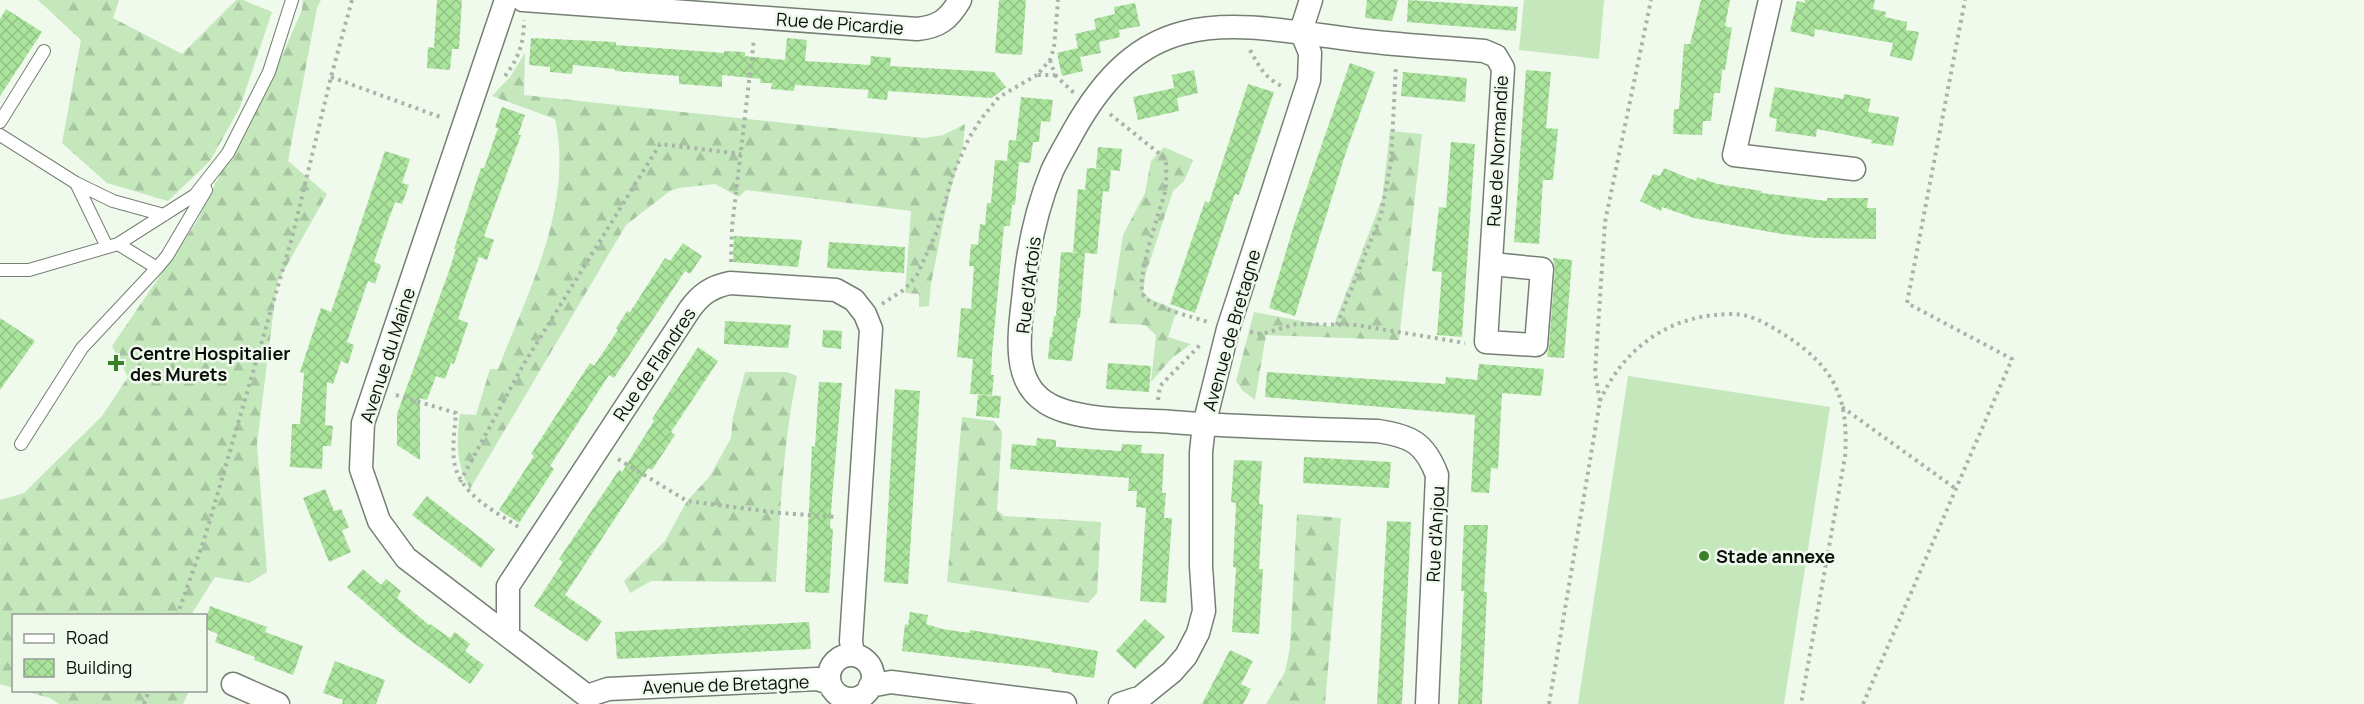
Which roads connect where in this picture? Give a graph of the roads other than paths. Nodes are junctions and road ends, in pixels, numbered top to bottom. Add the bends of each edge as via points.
1 (292, 0) edge
2 (506, 0) edge
3 (523, 0) edge
4 (960, 0) edge
5 (1311, 0) edge
6 (1770, 0) edge
7 (708, 6) edge
8 (1301, 31) junction
9 (44, 51) dead end
10 (0, 122) edge
11 (0, 135) edge
12 (228, 153) junction
13 (1854, 169) dead end
14 (76, 183) junction
15 (165, 215) junction
16 (112, 245) junction
17 (1492, 264) junction
18 (157, 268) junction
19 (0, 270) edge
20 (1204, 426) junction
21 (21, 444) dead end
22 (508, 636) junction
23 (853, 655) junction
24 (830, 683) junction
25 (232, 684) dead end
26 (870, 686) junction
27 (584, 700) edge
28 (849, 701) edge
29 (278, 704) edge
30 (1065, 704) edge
31 (1120, 704) edge
32 (1427, 704) edge

1 - 12 lane via 269,72
2 - 22 street, Avenue du Maine via 363,423 361,469 379,521 406,558
3 - 7 street, Rue de Picardie
4 - 7 street, Rue de Picardie via 953,14 933,28 917,29
5 - 8 street
6 - 13 street via 1734,155
8 - 17 street, Rue de Normandie via 1484,51 1496,56 1503,68
8 - 20 street, Avenue de Bretagne via 1310,53 1310,80 1228,329
8 - 20 street, Rue d'Artois via 1236,25 1198,28 1162,40 1130,60 1092,100 1052,171 1037,217 1028,258 1020,358 1031,392 1068,413
9 - 10 lane
11 - 14 lane
12 - 15 lane via 195,195
12 - 18 lane
14 - 15 lane via 113,201
14 - 16 lane
15 - 16 lane
16 - 18 lane
16 - 19 lane via 29,270
17 - 17 street, Rue de Normandie via 1486,342 1536,345 1542,268
18 - 21 lane via 82,348
20 - 31 street, Avenue de Bretagne via 1204,611 1198,633 1172,672 1141,697
20 - 32 street, Rue d'Anjou via 1378,431 1406,436 1428,454 1437,475
22 - 23 street, Rue de Flandres via 508,586 701,295 730,283 836,290 854,300 871,329
22 - 27 street, Avenue du Maine
23 - 24 street via 834,663
23 - 26 street via 870,666
24 - 27 street, Avenue de Bretagne via 817,680 608,689
24 - 28 street
25 - 29 street
26 - 28 street
26 - 30 street via 891,682

